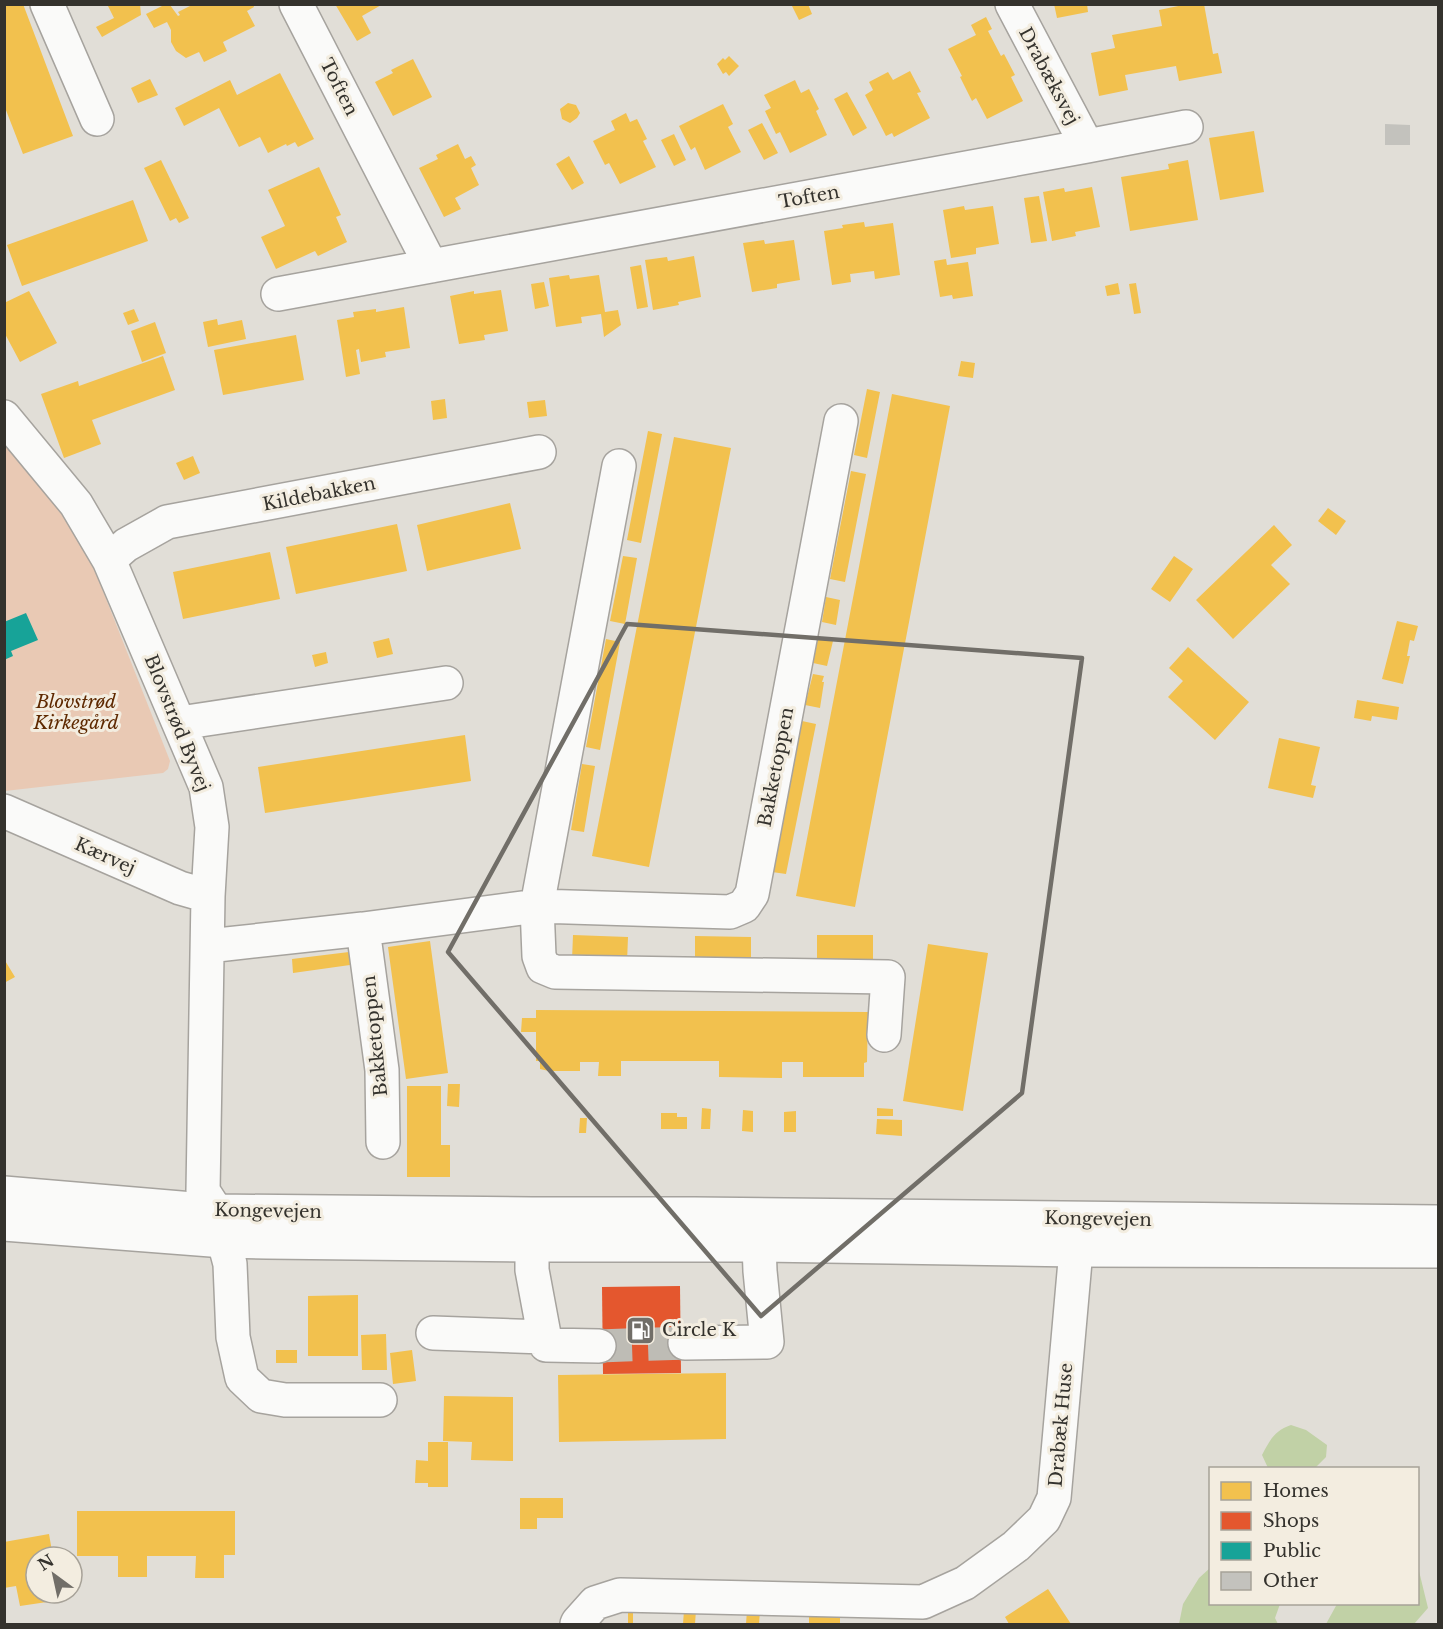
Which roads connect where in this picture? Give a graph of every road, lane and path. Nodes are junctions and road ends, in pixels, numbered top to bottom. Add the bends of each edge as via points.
1 (47, 4) edge
2 (296, 4) edge
3 (1012, 4) edge
4 (97, 119) dead end
5 (1186, 127) dead end
6 (1087, 146) junction
7 (431, 266) junction
8 (278, 294) dead end
9 (4, 417) edge
10 (841, 421) dead end
11 (539, 452) dead end
12 (619, 466) dead end
13 (109, 560) junction
14 (446, 683) dead end
15 (180, 723) junction
16 (4, 811) edge
17 (208, 896) junction
18 (537, 906) junction
19 (363, 929) junction
20 (208, 946) junction
21 (884, 1035) dead end
22 (384, 1142) dead end
23 (4, 1193) edge
24 (1067, 1219) junction
25 (1438, 1222) edge
26 (4, 1224) edge
27 (220, 1226) junction
28 (532, 1230) junction
29 (758, 1230) junction
30 (1076, 1250) junction
31 (1438, 1251) edge
32 (433, 1333) dead end
33 (544, 1336) junction
34 (685, 1343) tunnel mouth
35 (599, 1346) tunnel mouth
36 (380, 1400) dead end
37 (929, 1613) edge
38 (577, 1624) edge

1 - 4 street
2 - 7 street, Toften
3 - 6 street, Drabæksvej
5 - 6 street, Toften
6 - 7 street, Toften
7 - 8 street, Toften
9 - 13 street, Blovstrød Byvej via 76,504
10 - 18 street, Bakketoppen via 752,894 744,906 730,912
11 - 13 street, Kildebakken via 167,522 126,545
12 - 18 street
13 - 15 street, Blovstrød Byvej
14 - 15 street
15 - 17 street, Blovstrød Byvej via 206,787 212,827
16 - 17 street, Kærvej via 180,888
17 - 20 street, Blovstrød Byvej
18 - 19 street, Bakketoppen
18 - 21 street via 539,956 543,967 555,972 888,977
19 - 20 street, Bakketoppen
19 - 22 street, Bakketoppen via 382,1070
20 - 27 street, Blovstrød Byvej via 203,1191
23 - 27 street, Kongevejen
24 - 25 street, Kongevejen
24 - 29 street, Kongevejen
24 - 30 street, Drabæk Huse
26 - 27 street, Kongevejen
27 - 28 street, Kongevejen
27 - 36 street, Blovstrød Byvej via 230,1264 233,1338 242,1378 261,1396 285,1400
28 - 29 street, Kongevejen via 694,1214
28 - 33 street via 532,1270
29 - 30 street, Kongevejen
29 - 34 street via 767,1342
30 - 31 street, Kongevejen
30 - 37 street, Drabæk Huse via 1054,1498 1044,1519 1016,1546
32 - 33 street
33 - 35 street via 546,1345
37 - 38 street, Drabæk Huse via 620,1595 595,1604

